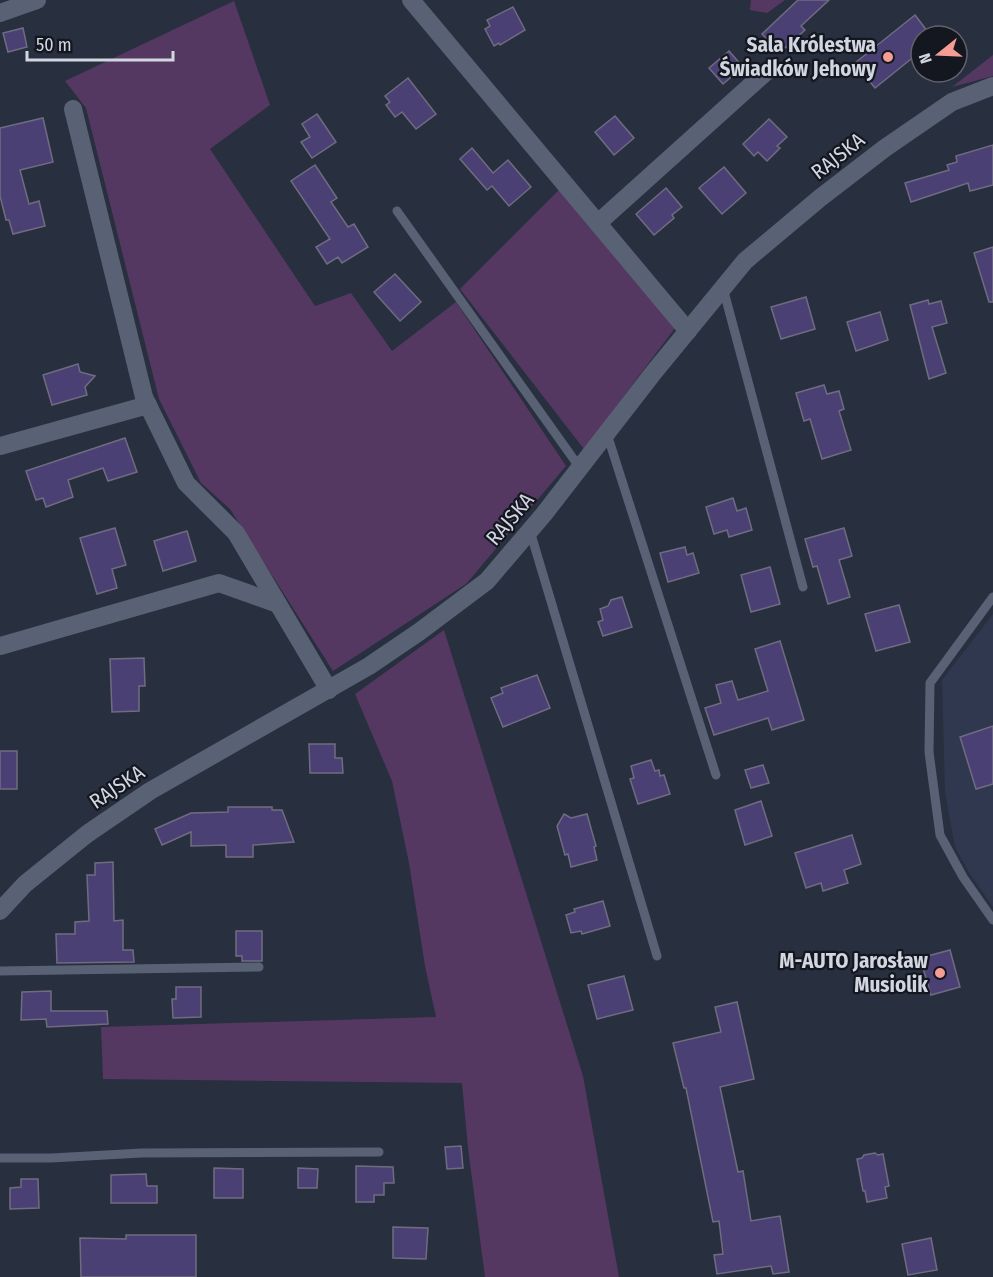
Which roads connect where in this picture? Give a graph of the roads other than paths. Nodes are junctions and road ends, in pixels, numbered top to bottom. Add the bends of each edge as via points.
1 (37, 0) edge
2 (411, 0) edge
3 (0, 13) edge
4 (767, 71) dead end
5 (993, 86) edge
6 (74, 109) dead end
7 (397, 211) dead end
8 (598, 223) junction
9 (723, 288) junction
10 (688, 331) junction
11 (148, 405) junction
12 (607, 434) junction
13 (0, 446) edge
14 (580, 468) junction
15 (530, 531) junction
16 (803, 587) dead end
17 (993, 597) edge
18 (278, 604) junction
19 (0, 646) edge
20 (329, 690) junction
21 (716, 775) dead end
22 (0, 911) edge
23 (993, 920) edge
24 (657, 956) dead end
25 (259, 968) dead end
26 (0, 971) edge
27 (379, 1152) dead end
28 (0, 1158) edge

1 - 3 street
2 - 8 street
4 - 8 street
5 - 9 street, RAJSKA via 952,102 885,148 745,261
6 - 11 street
7 - 14 lane
8 - 10 street
9 - 10 street, RAJSKA
9 - 16 lane
10 - 12 street, RAJSKA
11 - 13 street
11 - 18 street via 186,483 236,533
12 - 14 street, RAJSKA
12 - 21 lane
14 - 15 street, RAJSKA
15 - 20 street, RAJSKA via 487,581 419,632
15 - 24 lane
17 - 23 lane via 930,683 929,752 940,835
18 - 19 street via 219,583
18 - 20 street
20 - 22 street, RAJSKA via 150,791 87,834 25,884
25 - 26 lane
27 - 28 lane

